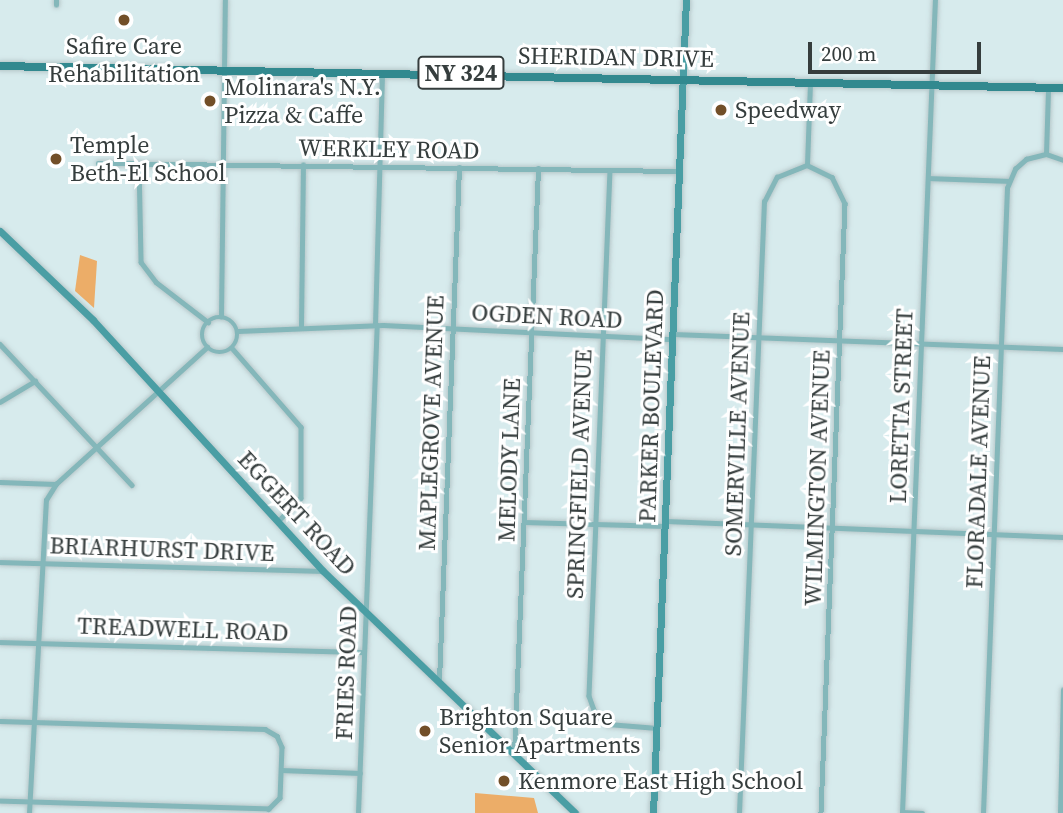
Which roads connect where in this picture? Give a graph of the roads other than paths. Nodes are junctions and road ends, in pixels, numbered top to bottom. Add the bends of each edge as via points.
1 (225, 0) edge
2 (686, 0) edge
3 (935, 0) edge
4 (0, 66) edge
5 (224, 70) junction
6 (382, 72) junction
7 (683, 77) junction
8 (810, 81) junction
9 (932, 85) junction
10 (1048, 88) junction
11 (1063, 88) edge
12 (1046, 154) junction
13 (1063, 160) edge
14 (98, 163) dead end
15 (139, 163) junction
16 (222, 164) junction
17 (303, 165) junction
18 (807, 165) junction
19 (380, 166) junction
20 (458, 167) junction
21 (538, 168) junction
22 (610, 170) junction
23 (680, 171) junction
24 (929, 178) junction
25 (1009, 181) junction
26 (0, 231) edge
27 (221, 317) junction
28 (208, 322) junction
29 (376, 325) junction
30 (301, 326) junction
31 (452, 328) junction
32 (238, 331) junction
33 (531, 332) junction
34 (602, 335) junction
35 (673, 337) junction
36 (758, 337) junction
37 (840, 341) junction
38 (0, 344) edge
39 (922, 344) junction
40 (207, 347) junction
41 (1001, 347) junction
42 (232, 348) junction
43 (1063, 349) edge
44 (34, 382) junction
45 (158, 391) junction
46 (0, 402) edge
47 (95, 447) junction
48 (0, 482) edge
49 (56, 484) junction
50 (132, 485) dead end
51 (524, 522) junction
52 (277, 523) junction
53 (595, 524) junction
54 (666, 524) junction
55 (751, 524) junction
56 (832, 528) junction
57 (913, 531) junction
58 (993, 534) junction
59 (1063, 537) edge
60 (0, 562) edge
61 (40, 563) junction
62 (323, 571) junction
63 (366, 611) junction
64 (0, 642) edge
65 (37, 643) junction
66 (364, 652) junction
67 (439, 681) junction
68 (1063, 690) edge
69 (0, 721) edge
70 (33, 722) junction
71 (657, 728) junction
72 (514, 754) junction
73 (281, 770) junction
74 (360, 773) junction
75 (0, 801) edge
76 (29, 802) junction
77 (29, 813) edge
78 (358, 813) edge
79 (575, 813) edge
80 (653, 813) edge
81 (739, 813) edge
82 (821, 813) edge
83 (902, 813) edge
84 (922, 813) edge
85 (983, 813) edge
86 (1060, 813) edge

1 - 5 street
2 - 7 street, PARKER BOULEVARD
3 - 9 street, LORETTA STREET
4 - 5 main road, SHERIDAN DRIVE / NY 324
5 - 6 main road, SHERIDAN DRIVE / NY 324
5 - 16 street
6 - 7 main road, SHERIDAN DRIVE / NY 324
6 - 19 street, FRIES ROAD
7 - 8 main road, SHERIDAN DRIVE / NY 324
7 - 23 street, PARKER BOULEVARD
8 - 9 main road, SHERIDAN DRIVE / NY 324
8 - 18 street
9 - 10 main road, SHERIDAN DRIVE / NY 324
9 - 24 street, LORETTA STREET
10 - 11 main road, SHERIDAN DRIVE / NY 324
10 - 12 street
12 - 13 street
12 - 25 street via 1026,159
14 - 15 street, WERKLEY ROAD
15 - 16 street, WERKLEY ROAD
15 - 28 street via 141,262 156,282
16 - 17 street, WERKLEY ROAD
16 - 27 street
17 - 19 street, WERKLEY ROAD
17 - 30 street
18 - 36 street, SOMERVILLE AVENUE via 784,172 765,195
18 - 37 street, WILMINGTON AVENUE via 832,177 844,196
19 - 20 street, WERKLEY ROAD
19 - 29 street, FRIES ROAD
20 - 21 street, WERKLEY ROAD
20 - 31 street, MAPLEGROVE AVENUE
21 - 22 street, WERKLEY ROAD
21 - 33 street, MELODY LANE
22 - 23 street, WERKLEY ROAD
22 - 34 street, SPRINGFIELD AVENUE
23 - 35 street, PARKER BOULEVARD
24 - 25 street
24 - 39 street, LORETTA STREET
25 - 41 street, FLORADALE AVENUE
26 - 45 street, EGGERT ROAD via 93,320
27 - 28 street
27 - 32 street via 230,319
28 - 40 street via 202,336
29 - 30 street, OGDEN ROAD
29 - 31 street, OGDEN ROAD
29 - 63 street, FRIES ROAD
30 - 32 street, OGDEN ROAD
31 - 33 street, OGDEN ROAD
31 - 67 street, MAPLEGROVE AVENUE
32 - 42 street
33 - 34 street, OGDEN ROAD
33 - 51 street, MELODY LANE
34 - 35 street, OGDEN ROAD
34 - 53 street, SPRINGFIELD AVENUE
35 - 36 street, OGDEN ROAD
35 - 54 street, PARKER BOULEVARD
36 - 37 street, OGDEN ROAD
36 - 55 street, SOMERVILLE AVENUE
37 - 39 street, OGDEN ROAD
37 - 56 street, WILMINGTON AVENUE
38 - 44 street
39 - 41 street, OGDEN ROAD
39 - 57 street, LORETTA STREET
40 - 42 street via 218,353
40 - 45 street
41 - 43 street, OGDEN ROAD
41 - 58 street, FLORADALE AVENUE
42 - 52 street via 301,428 301,498
44 - 46 street
44 - 47 street
45 - 47 street
45 - 52 street, EGGERT ROAD
47 - 49 street
47 - 50 street
48 - 49 street
49 - 61 street via 44,507
51 - 53 street
51 - 72 street, MELODY LANE
52 - 62 street, EGGERT ROAD
53 - 54 street
53 - 71 street, SPRINGFIELD AVENUE via 590,703 596,715 613,726
54 - 55 street
54 - 71 street, PARKER BOULEVARD
55 - 56 street
55 - 81 street, SOMERVILLE AVENUE
56 - 57 street
56 - 82 street, WILMINGTON AVENUE
57 - 58 street
57 - 83 street, LORETTA STREET
58 - 59 street
58 - 85 street, FLORADALE AVENUE
60 - 61 street, BRIARHURST DRIVE
61 - 62 street, BRIARHURST DRIVE
61 - 65 street
62 - 63 street, EGGERT ROAD
63 - 66 street, FRIES ROAD
63 - 67 street, EGGERT ROAD
64 - 65 street, TREADWELL ROAD
65 - 66 street, TREADWELL ROAD
65 - 70 street
66 - 74 street, FRIES ROAD
67 - 72 street, EGGERT ROAD
68 - 86 street
69 - 70 street
70 - 73 street via 265,729 280,741
70 - 76 street
71 - 80 street, PARKER BOULEVARD
72 - 79 street, EGGERT ROAD
73 - 74 street
73 - 76 street via 280,798 269,809
74 - 78 street, FRIES ROAD
75 - 76 street
76 - 77 street
83 - 84 street

